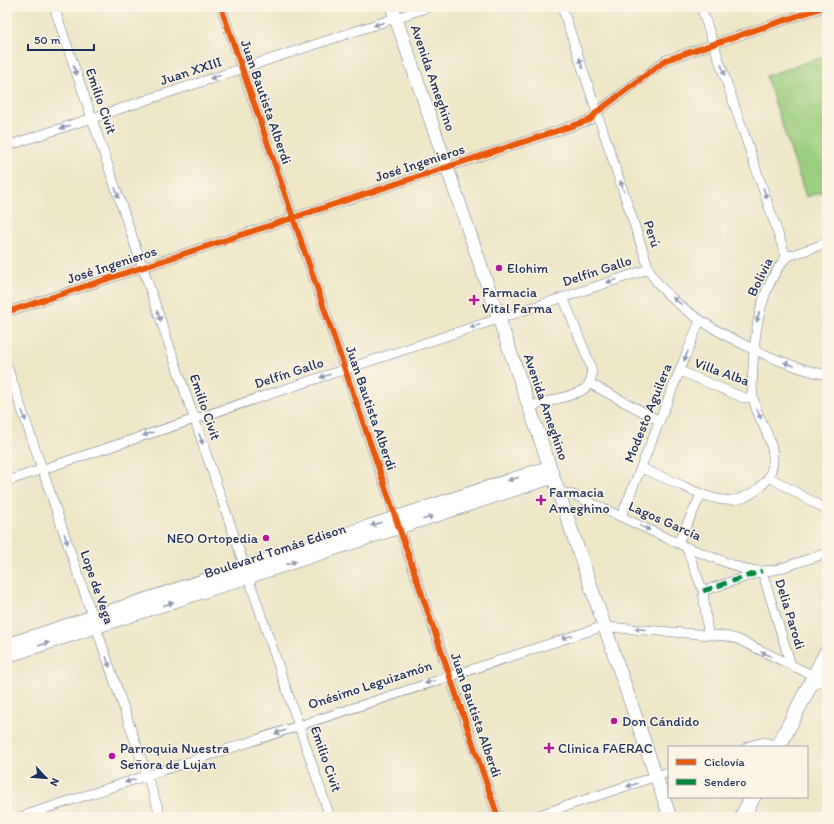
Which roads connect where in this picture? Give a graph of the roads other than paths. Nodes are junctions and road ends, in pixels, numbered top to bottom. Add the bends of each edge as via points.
1 (54, 7) edge
2 (221, 7) edge
3 (429, 7) edge
4 (562, 7) edge
5 (701, 7) edge
6 (824, 7) edge
7 (394, 12) edge
8 (714, 44) junction
9 (242, 69) junction
10 (597, 112) junction
11 (92, 118) junction
12 (7, 146) edge
13 (447, 167) junction
14 (293, 218) junction
15 (827, 243) edge
16 (786, 257) junction
17 (143, 267) junction
18 (649, 269) junction
19 (563, 297) junction
20 (7, 312) edge
21 (499, 318) junction
22 (700, 320) junction
23 (754, 349) junction
24 (7, 366) edge
25 (345, 369) junction
26 (680, 371) junction
27 (827, 374) edge
28 (590, 383) junction
29 (752, 393) junction
30 (529, 407) junction
31 (194, 419) junction
32 (660, 421) junction
33 (641, 468) junction
34 (42, 469) junction
35 (551, 472) junction
36 (769, 477) junction
37 (7, 481) edge
38 (558, 491) junction
39 (701, 494) junction
40 (827, 510) edge
41 (621, 517) junction
42 (397, 522) junction
43 (682, 545) junction
44 (827, 553) edge
45 (762, 571) junction
46 (247, 572) junction
47 (703, 591) junction
48 (94, 622) junction
49 (605, 627) junction
50 (708, 634) junction
51 (7, 645) edge
52 (827, 652) edge
53 (7, 656) edge
54 (791, 665) junction
55 (450, 676) junction
56 (823, 678) edge
57 (299, 725) junction
58 (751, 746) edge
59 (775, 746) edge
60 (779, 746) edge
61 (789, 746) edge
62 (668, 772) edge
63 (147, 775) junction
64 (656, 777) junction
65 (753, 798) edge
66 (761, 798) edge
67 (20, 817) edge
68 (161, 817) edge
69 (330, 817) edge
70 (498, 817) edge
71 (533, 817) edge
72 (670, 817) edge
73 (746, 817) edge

1 -> 11 street, Emilio Civit
2 - 9 street, Juan Bautista Alberdi
3 - 7 street, Juan XXIII
10 -> 4 street, Perú
5 - 8 street, Bolivia
6 - 8 street, José Ingenieros
7 -> 9 street, Juan XXIII
7 - 13 main road, Avenida Ameghino
8 - 10 street, José Ingenieros via 666,60
8 -> 16 street, Bolivia
9 -> 11 street, Juan XXIII
9 - 14 street, Juan Bautista Alberdi
10 - 13 street, José Ingenieros via 590,120
18 -> 10 street, Perú
11 -> 12 street, Juan XXIII
11 -> 17 street, Emilio Civit
13 - 14 street, José Ingenieros
13 - 21 main road, Avenida Ameghino
14 - 17 street, José Ingenieros
14 - 25 street, Juan Bautista Alberdi
15 - 16 street
16 -> 23 street, Bolivia via 777,269 765,296 756,325
17 - 20 street, José Ingenieros
17 -> 31 street, Emilio Civit
18 -> 19 street, Delfín Gallo
22 -> 18 street, Perú via 664,290
19 - 21 street, Delfín Gallo
19 - 28 street via 591,367
21 -> 25 street, Delfín Gallo
21 - 30 main road, Avenida Ameghino
22 - 23 street, Perú
22 -> 26 street, Modesto Aguilera
27 -> 23 street, Perú via 789,364
23 - 29 street, Bolivia
24 -> 34 street, Lope de Vega
25 -> 31 street, Delfín Gallo
25 - 42 street, Juan Bautista Alberdi
26 - 29 street, Villa Alba via 744,398 749,398
26 - 32 street, Modesto Aguilera
28 - 30 street via 577,394
28 - 32 street
29 -> 36 street, Bolivia via 773,453
30 - 35 main road, Avenida Ameghino
31 -> 34 street, Delfín Gallo
31 -> 46 street, Emilio Civit
32 - 33 street, Modesto Aguilera
33 - 39 street
33 - 41 street, Modesto Aguilera
34 - 37 street, Delfín Gallo
34 -> 48 street, Lope de Vega
35 - 38 main road, Avenida Ameghino
35 - 42 main road, Boulevard Tomás Edison
36 - 39 street via 755,491 737,499 718,500
36 - 40 street
38 - 41 street, Lagos García via 574,495
38 - 49 main road, Avenida Ameghino
39 - 43 street
41 -> 43 street, Lagos García
42 - 46 main road, Boulevard Tomás Edison
42 - 55 street, Juan Bautista Alberdi
43 - 45 street, Lagos García via 739,568
43 - 47 street
44 - 45 street, Lagos García via 779,569
45 - 47 street, Lagos García
45 - 54 street, Delia Parodi
46 - 48 main road, Boulevard Tomás Edison
46 - 57 street, Emilio Civit
47 - 50 street
48 - 51 main road, Boulevard Tomás Edison
53 -> 48 main road, Boulevard Tomás Edison
48 -> 63 street, Lope de Vega
50 -> 49 street, Onésimo Leguizamón
49 -> 55 street, Onésimo Leguizamón
49 - 64 main road, Avenida Ameghino
54 -> 50 street, Onésimo Leguizamón via 733,638
52 - 56 main road
54 - 56 street, Onésimo Leguizamón
55 -> 57 street, Onésimo Leguizamón
55 - 70 street, Juan Bautista Alberdi
56 - 60 main road
56 - 61 main road
57 -> 63 street, Onésimo Leguizamón
57 - 69 street, Emilio Civit
58 - 59 street via 765,742
62 - 64 street
63 -> 67 street, Onésimo Leguizamón
63 - 68 street, Lope de Vega
64 -> 71 street
64 - 72 main road, Avenida Ameghino
65 - 73 main road
66 - 73 main road

